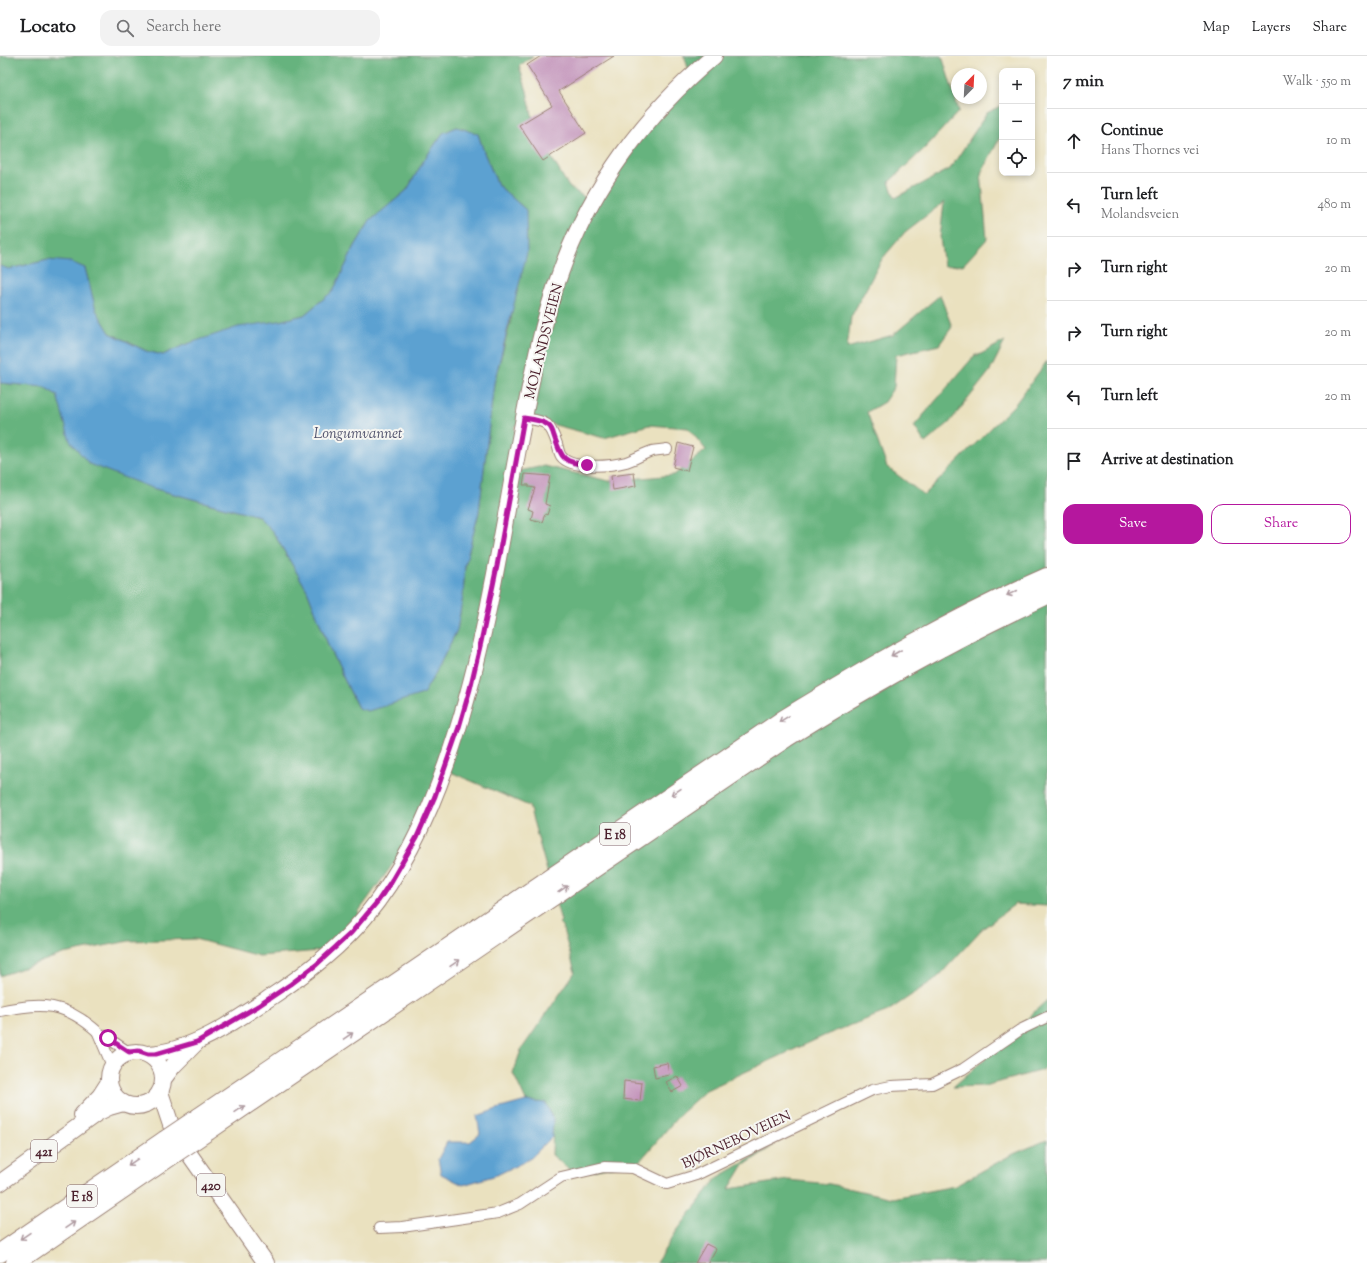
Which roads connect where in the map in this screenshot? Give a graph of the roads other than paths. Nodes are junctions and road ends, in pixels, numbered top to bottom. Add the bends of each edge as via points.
1 (714, 56) edge
2 (524, 418) junction
3 (668, 449) dead end
4 (1047, 577) edge
5 (1047, 596) edge
6 (0, 1011) edge
7 (1047, 1017) edge
8 (98, 1033) junction
9 (197, 1042) junction
10 (129, 1052) junction
11 (148, 1054) junction
12 (112, 1066) junction
13 (109, 1082) junction
14 (162, 1085) junction
15 (123, 1103) junction
16 (140, 1106) junction
17 (204, 1124) junction
18 (171, 1142) junction
19 (0, 1174) edge
20 (0, 1183) edge
21 (379, 1228) dead end
22 (0, 1253) edge
23 (15, 1263) edge
24 (266, 1263) edge

1 - 2 main road, MOLANDSVEIEN via 680,86 651,117 618,161 583,220 551,300
2 - 3 street via 549,425 561,455 575,464 612,465
2 - 9 main road, MOLANDSVEIEN via 470,689 435,796 417,837 378,901 339,944 291,984
4 -> 17 highway, E 18 via 913,643 784,719
17 -> 5 highway, E 18 via 786,738 931,653
6 - 8 street via 35,1005 53,1007 74,1014
7 - 21 street, BJØRNEBOVEIEN via 1020,1030 963,1069 932,1084 891,1086 872,1090 696,1175 667,1184 633,1168 604,1167 561,1177 520,1204 498,1212 402,1227
8 - 10 street
8 - 12 street
9 - 11 main road, MOLANDSVEIEN
9 - 14 main road, MOLANDSVEIEN via 173,1066
10 - 11 main road via 139,1051
10 - 12 main road
11 - 14 main road via 159,1064
12 - 13 main road, 421
13 - 15 main road via 115,1096
13 - 19 main road, 421 via 83,1114
14 - 16 main road via 152,1101
14 - 18 main road, 420
15 - 16 main road, 421
15 - 20 main road, 421 via 97,1113
16 - 18 main road, 420
17 - 18 highway, E 18, bridge
18 -> 22 highway, E 18
23 -> 18 highway, E 18
18 - 24 main road, 420

